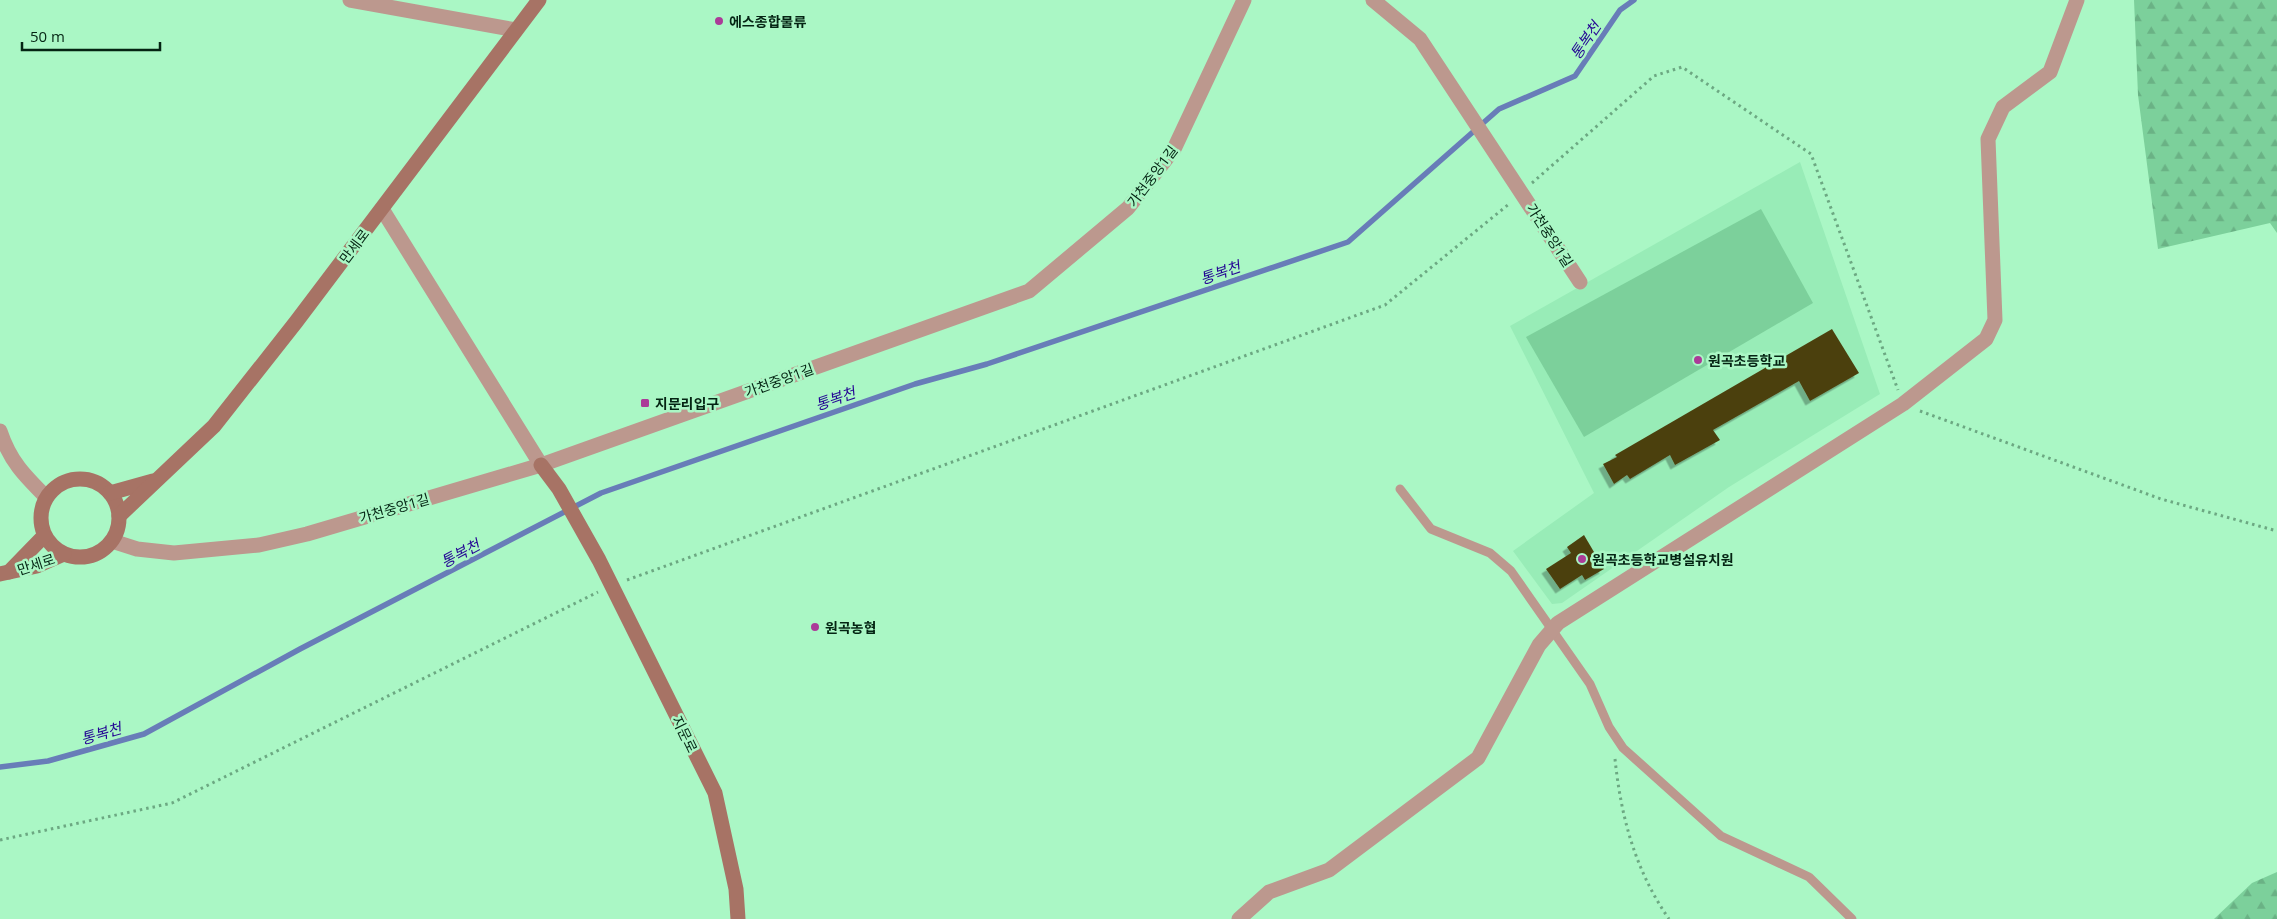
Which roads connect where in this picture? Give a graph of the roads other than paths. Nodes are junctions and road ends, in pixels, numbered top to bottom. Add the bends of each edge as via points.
1 (350, 0) edge
2 (539, 0) edge
3 (1244, 0) edge
4 (1373, 0) edge
5 (2077, 0) edge
6 (516, 30) junction
7 (382, 209) junction
8 (1580, 282) dead end
9 (0, 431) edge
10 (541, 465) junction
11 (155, 481) junction
12 (1400, 490) dead end
13 (110, 493) junction
14 (46, 497) junction
15 (119, 516) junction
16 (44, 536) junction
17 (112, 541) junction
18 (64, 554) junction
19 (4, 573) edge
20 (1552, 630) junction
21 (738, 919) edge
22 (1239, 919) edge
23 (1852, 919) edge

1 - 6 street
2 - 6 main road, 만세로
3 - 10 street, 가천중앙1길 via 1174,149 1128,208 1029,291
4 - 8 street, 가천중앙1길 via 1420,39
5 - 20 street via 2050,72 2003,107 1988,139 1994,320 1986,339 1903,404 1558,623
6 - 7 main road, 만세로
7 - 10 street
7 - 11 main road, 만세로 via 214,426
9 - 14 street via 5,448 17,468
10 - 17 street, 가천중앙1길 via 307,534 258,545 174,553 137,549
10 - 21 main road, 지문로 via 559,489 599,560 715,793 736,888
11 - 13 main road, 만세로
11 - 15 main road, 만세로
12 - 20 lane via 1431,529 1490,553 1511,571
13 - 14 main road via 101,484 77,478 65,481
13 - 15 main road via 117,504
14 - 16 main road via 40,522
15 - 17 main road
16 - 18 main road via 52,547
16 - 19 main road, 만세로
17 - 18 main road via 90,556 77,558
18 - 19 main road, 만세로 via 37,566
20 - 22 street via 1539,645 1478,758 1329,870 1269,892
20 - 23 lane via 1590,684 1609,727 1623,748 1722,836 1810,876

